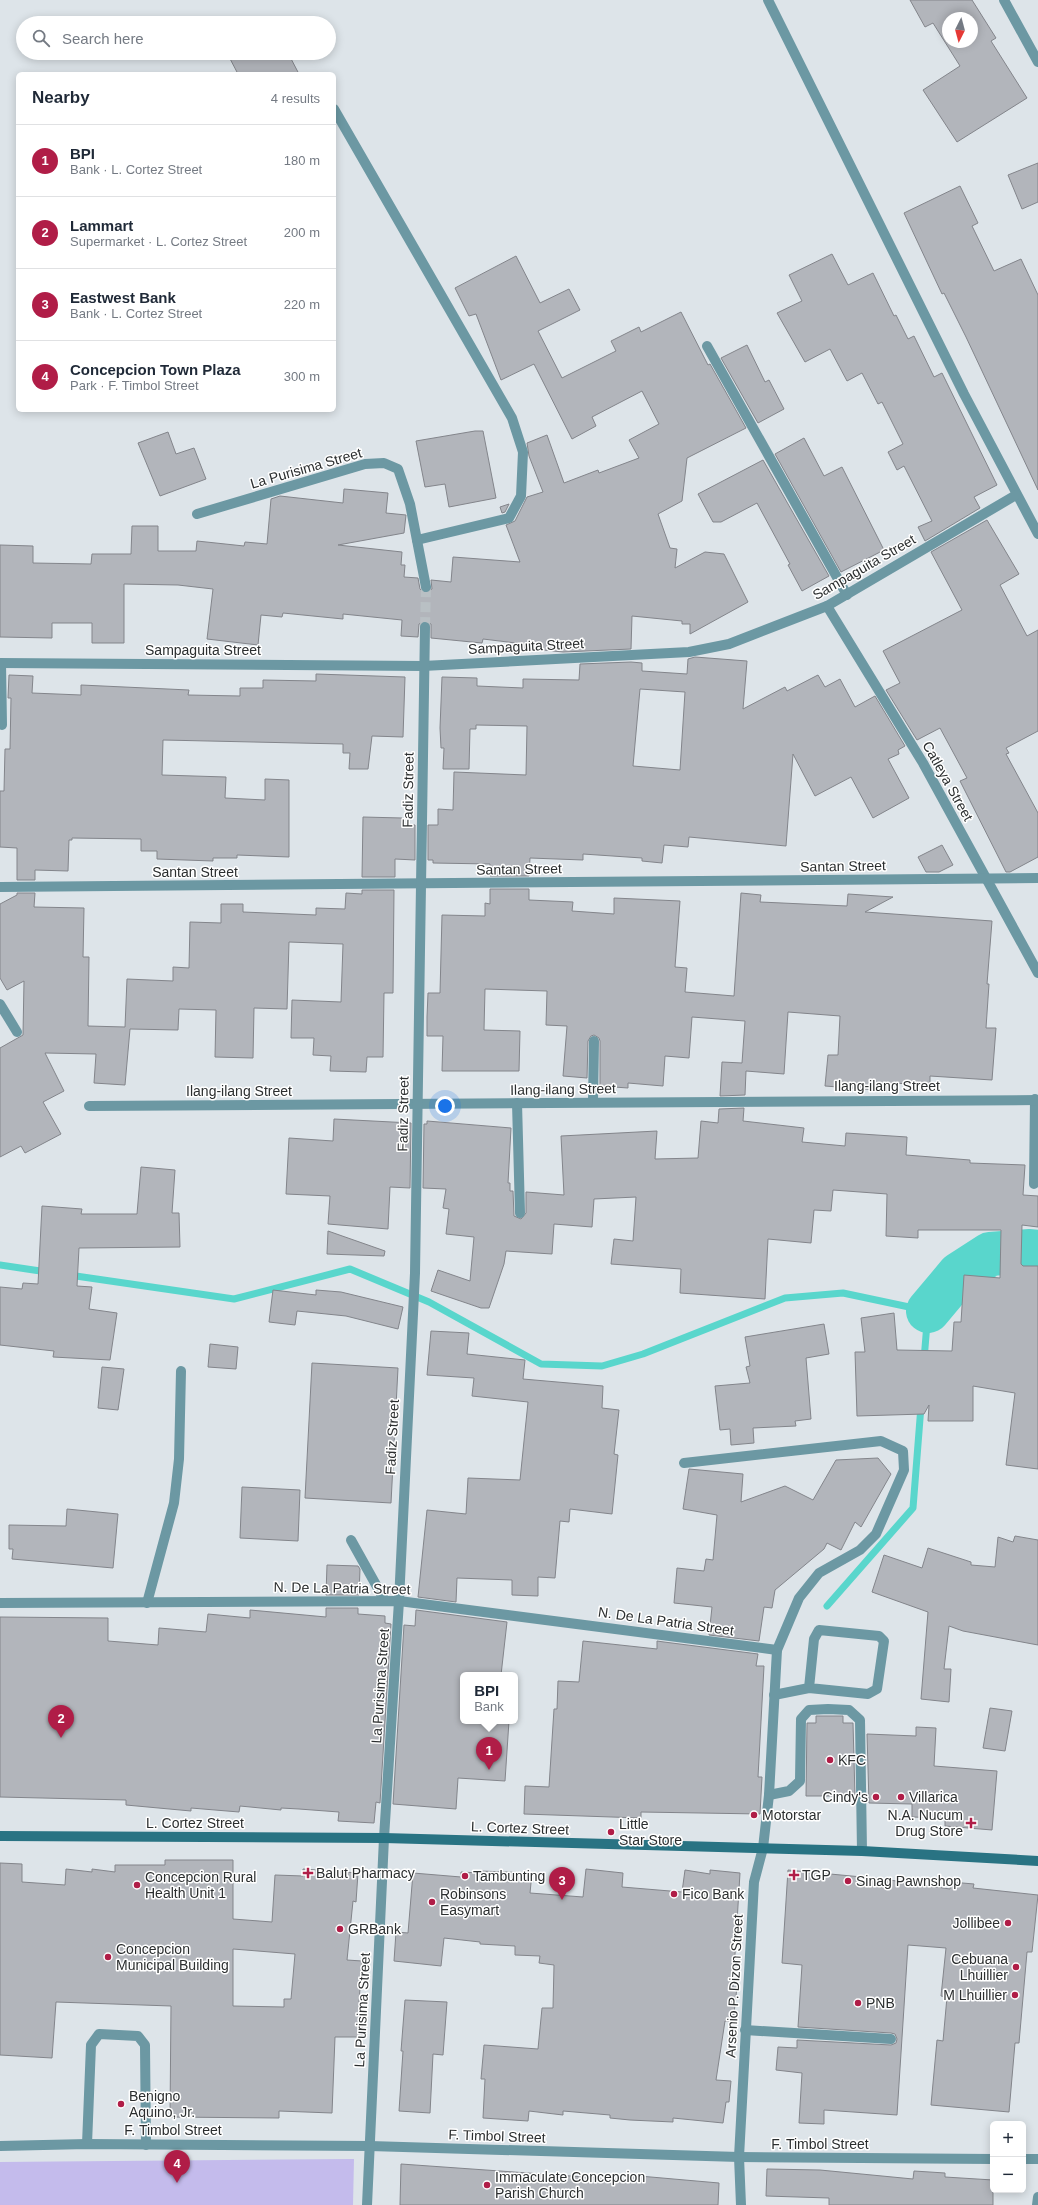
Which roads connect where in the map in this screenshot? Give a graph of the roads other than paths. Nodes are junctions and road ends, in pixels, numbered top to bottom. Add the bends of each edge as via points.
1 (768, 0) edge
2 (1004, 0) edge
3 (1038, 62) edge
4 (336, 112) edge
5 (707, 346) dead end
6 (1016, 495) junction
7 (198, 514) dead end
8 (1038, 534) edge
9 (417, 540) junction
10 (426, 588) tunnel mouth
11 (847, 595) junction
12 (827, 606) junction
13 (425, 627) tunnel mouth
14 (0, 663) edge
15 (423, 666) junction
16 (2, 725) dead end
17 (1038, 878) edge
18 (986, 879) junction
19 (421, 884) junction
20 (0, 886) edge
21 (1038, 972) edge
22 (0, 1004) edge
23 (17, 1032) dead end
24 (594, 1042) dead end
25 (1037, 1099) edge
26 (592, 1102) junction
27 (417, 1104) junction
28 (517, 1104) junction
29 (89, 1106) dead end
30 (1034, 1184) dead end
31 (520, 1213) dead end
32 (181, 1370) dead end
33 (684, 1463) dead end
34 (351, 1540) dead end
35 (385, 1600) junction
36 (399, 1601) junction
37 (147, 1602) junction
38 (0, 1604) edge
39 (777, 1650) junction
40 (809, 1688) junction
41 (774, 1695) junction
42 (769, 1795) junction
43 (0, 1836) edge
44 (384, 1838) junction
45 (763, 1848) junction
46 (862, 1851) junction
47 (1038, 1861) edge
48 (745, 2030) junction
49 (891, 2039) dead end
50 (87, 2144) junction
51 (146, 2144) junction
52 (0, 2146) edge
53 (370, 2146) junction
54 (739, 2157) junction
55 (990, 2159) edge
56 (1026, 2159) edge
57 (1038, 2159) edge
58 (1038, 2197) edge
59 (367, 2205) edge
60 (741, 2205) edge
61 (1037, 2205) edge

1 - 6 street
2 - 3 street
4 - 9 street via 512,418 523,452 521,496 509,518
5 - 11 street
6 - 8 street
6 - 11 street, Sampaguita Street
7 - 9 street, La Purisima Street via 365,464 384,463 398,469 410,504
9 - 10 street
11 - 12 street, Sampaguita Street
12 - 15 street, Sampaguita Street via 729,644 689,652
12 - 18 street, Catleya Street via 923,763
13 - 15 street, Fadiz Street
14 - 15 street, Sampaguita Street
14 - 16 street
15 - 19 street, Fadiz Street
17 - 18 street, Santan Street
18 - 19 street, Santan Street
18 - 21 street, Catleya Street
19 - 20 street, Santan Street
19 - 27 street, Fadiz Street
22 - 23 street
24 - 26 street
25 - 26 street, Ilang-ilang Street
25 - 30 street
26 - 28 street, Ilang-ilang Street
27 - 28 street, Ilang-ilang Street
27 - 29 street, Ilang-ilang Street
27 - 36 street, Fadiz Street via 415,1273
28 - 31 street
32 - 37 street via 179,1459 174,1503
33 - 39 street, Arsenio P. Dizon Street via 881,1441 903,1451 904,1470 876,1534 860,1550 819,1573 799,1598
34 - 35 street
35 - 36 street, N. De La Patria Street
35 - 37 street, N. De La Patria Street
36 - 39 street, N. De La Patria Street
36 - 44 street, La Purisima Street
37 - 38 street, N. De La Patria Street
39 - 41 street, Arsenio P. Dizon Street
40 - 40 street via 868,1694 877,1689 884,1641 879,1636 819,1630 814,1639
40 - 41 street
41 - 42 street, Arsenio P. Dizon Street
42 - 45 street, Arsenio P. Dizon Street
42 - 46 street via 789,1791 800,1780 801,1719 809,1710 849,1710 860,1720
43 - 44 street, L. Cortez Street
44 - 45 street, L. Cortez Street
44 - 53 street, La Purisima Street
45 - 46 street, L. Cortez Street
45 - 48 street, Arsenio P. Dizon Street via 754,1882
46 - 47 street, L. Cortez Street
48 - 49 street
48 - 54 street, Arsenio P. Dizon Street
50 - 51 street, F. Timbol Street
50 - 51 street via 91,2045 99,2034 138,2036 145,2045
50 - 52 street, F. Timbol Street
51 - 53 street, F. Timbol Street
53 - 54 street, F. Timbol Street
53 - 59 street, La Purisima Street
54 - 55 street, F. Timbol Street
54 - 60 street, Arsenio P. Dizon Street
56 - 57 street
58 - 61 street

